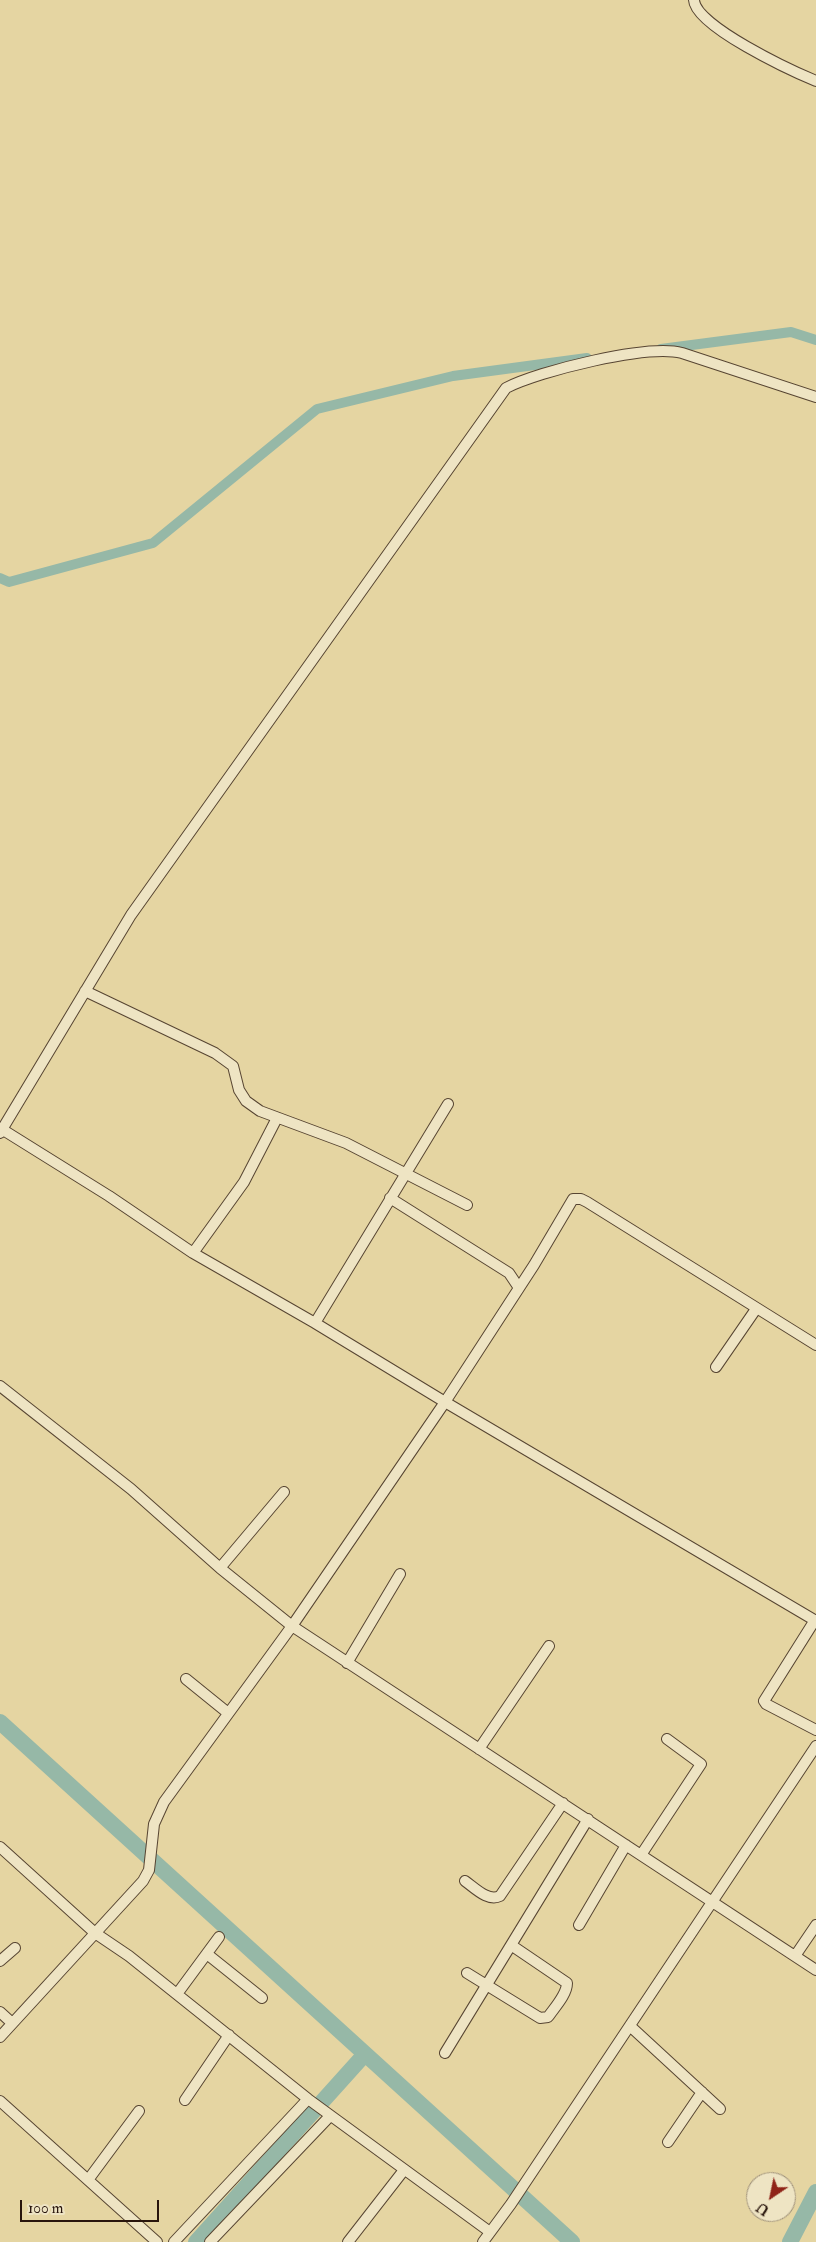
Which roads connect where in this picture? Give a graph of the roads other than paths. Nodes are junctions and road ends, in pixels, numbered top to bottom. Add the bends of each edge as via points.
1 (694, 0) edge
2 (816, 82) edge
3 (816, 397) edge
4 (85, 990) junction
5 (448, 1104) dead end
6 (277, 1118) junction
7 (1, 1130) edge
8 (405, 1174) junction
9 (390, 1198) junction
10 (467, 1205) dead end
11 (193, 1253) junction
12 (519, 1288) junction
13 (756, 1309) junction
14 (315, 1323) junction
15 (816, 1345) edge
16 (716, 1367) dead end
17 (0, 1386) edge
18 (445, 1402) junction
19 (284, 1492) dead end
20 (220, 1568) junction
21 (400, 1574) dead end
22 (816, 1621) edge
23 (292, 1626) junction
24 (550, 1646) dead end
25 (347, 1663) junction
26 (186, 1679) dead end
27 (228, 1713) junction
28 (816, 1730) edge
29 (667, 1739) dead end
30 (816, 1746) edge
31 (479, 1749) junction
32 (563, 1803) junction
33 (588, 1820) junction
34 (626, 1845) junction
35 (0, 1847) edge
36 (641, 1855) junction
37 (465, 1881) dead end
38 (714, 1902) junction
39 (578, 1925) dead end
40 (816, 1925) edge
41 (96, 1933) junction
42 (219, 1937) dead end
43 (511, 1946) junction
44 (15, 1948) dead end
45 (207, 1954) junction
46 (795, 1956) junction
47 (0, 1961) edge
48 (816, 1970) edge
49 (467, 1973) dead end
50 (486, 1986) junction
51 (178, 1994) junction
52 (262, 1998) dead end
53 (0, 2012) edge
54 (12, 2023) junction
55 (630, 2026) junction
56 (229, 2035) junction
57 (0, 2037) edge
58 (445, 2053) dead end
59 (702, 2092) junction
60 (185, 2100) dead end
61 (0, 2101) edge
62 (311, 2101) junction
63 (720, 2109) dead end
64 (139, 2111) dead end
65 (329, 2115) junction
66 (668, 2142) dead end
67 (404, 2170) junction
68 (88, 2180) junction
69 (490, 2232) junction
70 (156, 2242) edge
71 (174, 2242) edge
72 (210, 2242) edge
73 (348, 2242) edge
74 (484, 2242) edge

1 - 2 street via 696,9 721,30 776,64
3 - 4 street via 665,350 573,365 506,388 185,837 131,915
4 - 6 street via 215,1053 233,1066 239,1090 246,1101
4 - 7 street
5 - 8 street
6 - 8 street via 346,1143
6 - 11 street via 244,1182
7 - 11 street
8 - 9 street
8 - 10 street
9 - 12 street via 509,1273
9 - 14 street
11 - 14 street
12 - 13 street via 576,1198
12 - 18 street
13 - 15 street
13 - 16 street
14 - 18 street
17 - 20 street via 131,1489
18 - 22 street
18 - 23 street
19 - 20 street
20 - 23 street
21 - 25 street
22 - 28 street via 764,1701
23 - 25 street
23 - 27 street
24 - 31 street
25 - 31 street
26 - 27 street
27 - 41 street via 164,1802 154,1824 149,1864 143,1881
29 - 36 street via 701,1764
30 - 38 street
31 - 32 street
32 - 33 street
32 - 37 street via 500,1896 495,1899 489,1897
33 - 34 street
33 - 43 street
34 - 36 street
34 - 39 street
35 - 41 street
36 - 38 street
38 - 46 street
38 - 55 street
40 - 46 street
41 - 51 street
41 - 54 street
42 - 45 street
43 - 50 street
43 - 50 street via 567,1984 560,2001 548,2018 540,2018
44 - 47 street
45 - 51 street
45 - 52 street
46 - 48 street
49 - 50 street
50 - 58 street
51 - 56 street
53 - 54 street
54 - 57 street
55 - 59 street
55 - 69 street
56 - 60 street
56 - 62 street
59 - 63 street
59 - 66 street
61 - 68 street
62 - 65 street
62 - 71 street
64 - 68 street
65 - 67 street
65 - 72 street
67 - 69 street
67 - 73 street
68 - 70 street
69 - 74 street

